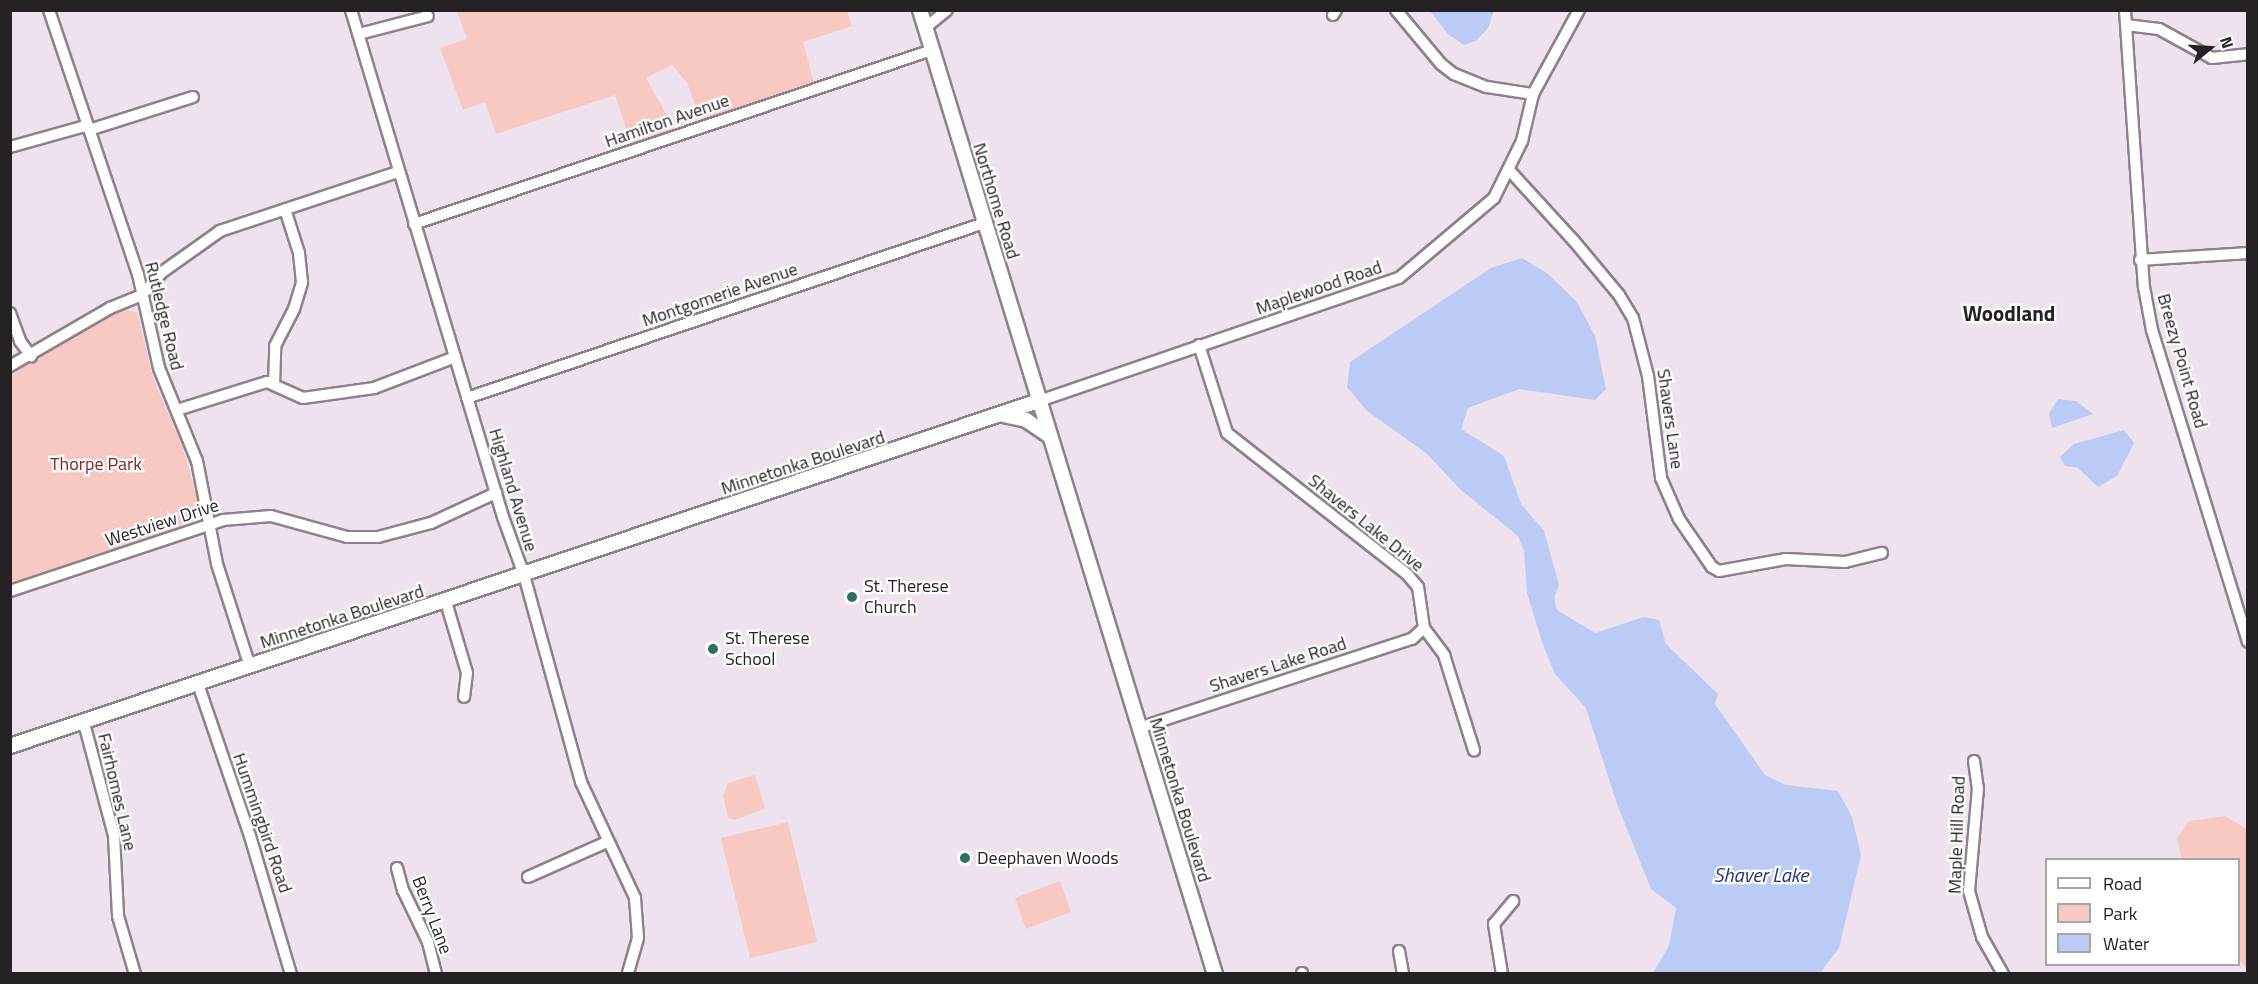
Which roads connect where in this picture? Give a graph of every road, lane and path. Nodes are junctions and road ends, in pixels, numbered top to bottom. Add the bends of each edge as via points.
1 (49, 10) edge
2 (351, 10) edge
3 (920, 10) edge
4 (946, 10) edge
5 (1396, 10) edge
6 (1579, 10) edge
7 (2125, 10) edge
8 (428, 16) dead end
9 (2126, 25) junction
10 (925, 28) junction
11 (359, 34) junction
12 (932, 50) junction
13 (2247, 54) edge
14 (1533, 94) junction
15 (194, 97) dead end
16 (87, 128) junction
17 (10, 147) edge
18 (1510, 171) junction
19 (398, 172) junction
20 (285, 209) junction
21 (984, 223) junction
22 (414, 224) junction
23 (2247, 253) edge
24 (2140, 260) junction
25 (141, 295) junction
26 (10, 313) edge
27 (1199, 345) junction
28 (31, 356) junction
29 (455, 357) junction
30 (10, 366) edge
31 (274, 384) junction
32 (467, 398) junction
33 (1039, 401) junction
34 (177, 410) junction
35 (1003, 415) junction
36 (1050, 436) junction
37 (496, 493) junction
38 (210, 522) junction
39 (1882, 553) dead end
40 (524, 575) junction
41 (10, 591) edge
42 (446, 602) junction
43 (1424, 627) junction
44 (2247, 642) edge
45 (250, 667) junction
46 (198, 684) junction
47 (464, 697) dead end
48 (84, 723) junction
49 (1139, 728) junction
50 (11, 744) edge
51 (1474, 750) dead end
52 (1974, 761) dead end
53 (607, 842) junction
54 (397, 868) dead end
55 (528, 877) dead end
56 (1512, 901) dead end
57 (1399, 951) dead end
58 (135, 974) edge
59 (291, 974) edge
60 (436, 974) edge
61 (628, 974) edge
62 (1215, 974) edge
63 (1403, 974) edge
64 (1502, 974) edge
65 (2003, 974) edge

1 - 16 street, Rutledge Road
2 - 11 street, Highland Avenue
3 - 10 street, Northome Road
4 - 10 street
5 - 14 street via 1454,74 1487,87
6 - 14 street, Maplewood Road
7 - 9 street, Breezy Point Road
8 - 11 street
9 - 13 street via 2159,29 2212,58
9 - 24 street, Breezy Point Road
10 - 12 street, Northome Road
11 - 19 street, Highland Avenue
12 - 21 street, Northome Road
12 - 22 street, Hamilton Avenue
14 - 18 street, Maplewood Road
15 - 16 street
16 - 17 street
16 - 25 street, Rutledge Road via 138,274
18 - 27 street, Maplewood Road via 1494,198 1399,278
18 - 39 street, Shavers Lane via 1574,241 1633,318 1648,376 1661,478 1679,519 1712,567 1719,571 1786,559 1845,562
19 - 20 street
19 - 22 street, Highland Avenue
20 - 25 street via 201,242
20 - 31 street via 299,253 302,282 294,309 276,340
21 - 32 street, Montgomerie Avenue
21 - 33 street, Northome Road
22 - 29 street, Highland Avenue
23 - 24 street
24 - 44 street, Breezy Point Road via 2152,330
25 - 28 street via 93,317
25 - 34 street, Rutledge Road via 159,368
26 - 28 street via 20,341
27 - 33 street, Maplewood Road
27 - 43 street, Shavers Lake Drive via 1227,434 1413,580 1421,594
28 - 30 street
29 - 31 street via 374,388 312,398 294,395
29 - 32 street, Highland Avenue
31 - 34 street via 257,384
32 - 37 street, Highland Avenue
33 - 35 street, Minnetonka Boulevard
33 - 36 street, Minnetonka Boulevard
34 - 38 street, Rutledge Road via 196,461
35 - 36 street via 1026,420
35 - 40 street, Minnetonka Boulevard
36 - 49 street, Minnetonka Boulevard
37 - 38 street, Westview Drive via 430,523 378,537 347,537 271,516 247,515
37 - 40 street, Highland Avenue
38 - 41 street, Westview Drive
38 - 45 street, Rutledge Road via 223,587
40 - 42 street, Minnetonka Boulevard
40 - 53 street, Highland Avenue via 581,782
42 - 45 street, Minnetonka Boulevard
42 - 47 street via 467,673
43 - 49 street, Shavers Lake Road via 1412,639
43 - 51 street via 1444,655
45 - 46 street, Minnetonka Boulevard
46 - 48 street, Minnetonka Boulevard
46 - 59 street, Hummingbird Road via 250,836
48 - 50 street, Minnetonka Boulevard
48 - 58 street, Fairhomes Lane via 114,836 118,916
49 - 62 street, Minnetonka Boulevard
52 - 65 street, Maple Hill Road via 1978,788 1969,891 1982,937
53 - 55 street
53 - 61 street, Highland Avenue via 629,880 639,917
54 - 60 street, Berry Lane via 428,942
56 - 64 street via 1494,924
57 - 63 street

